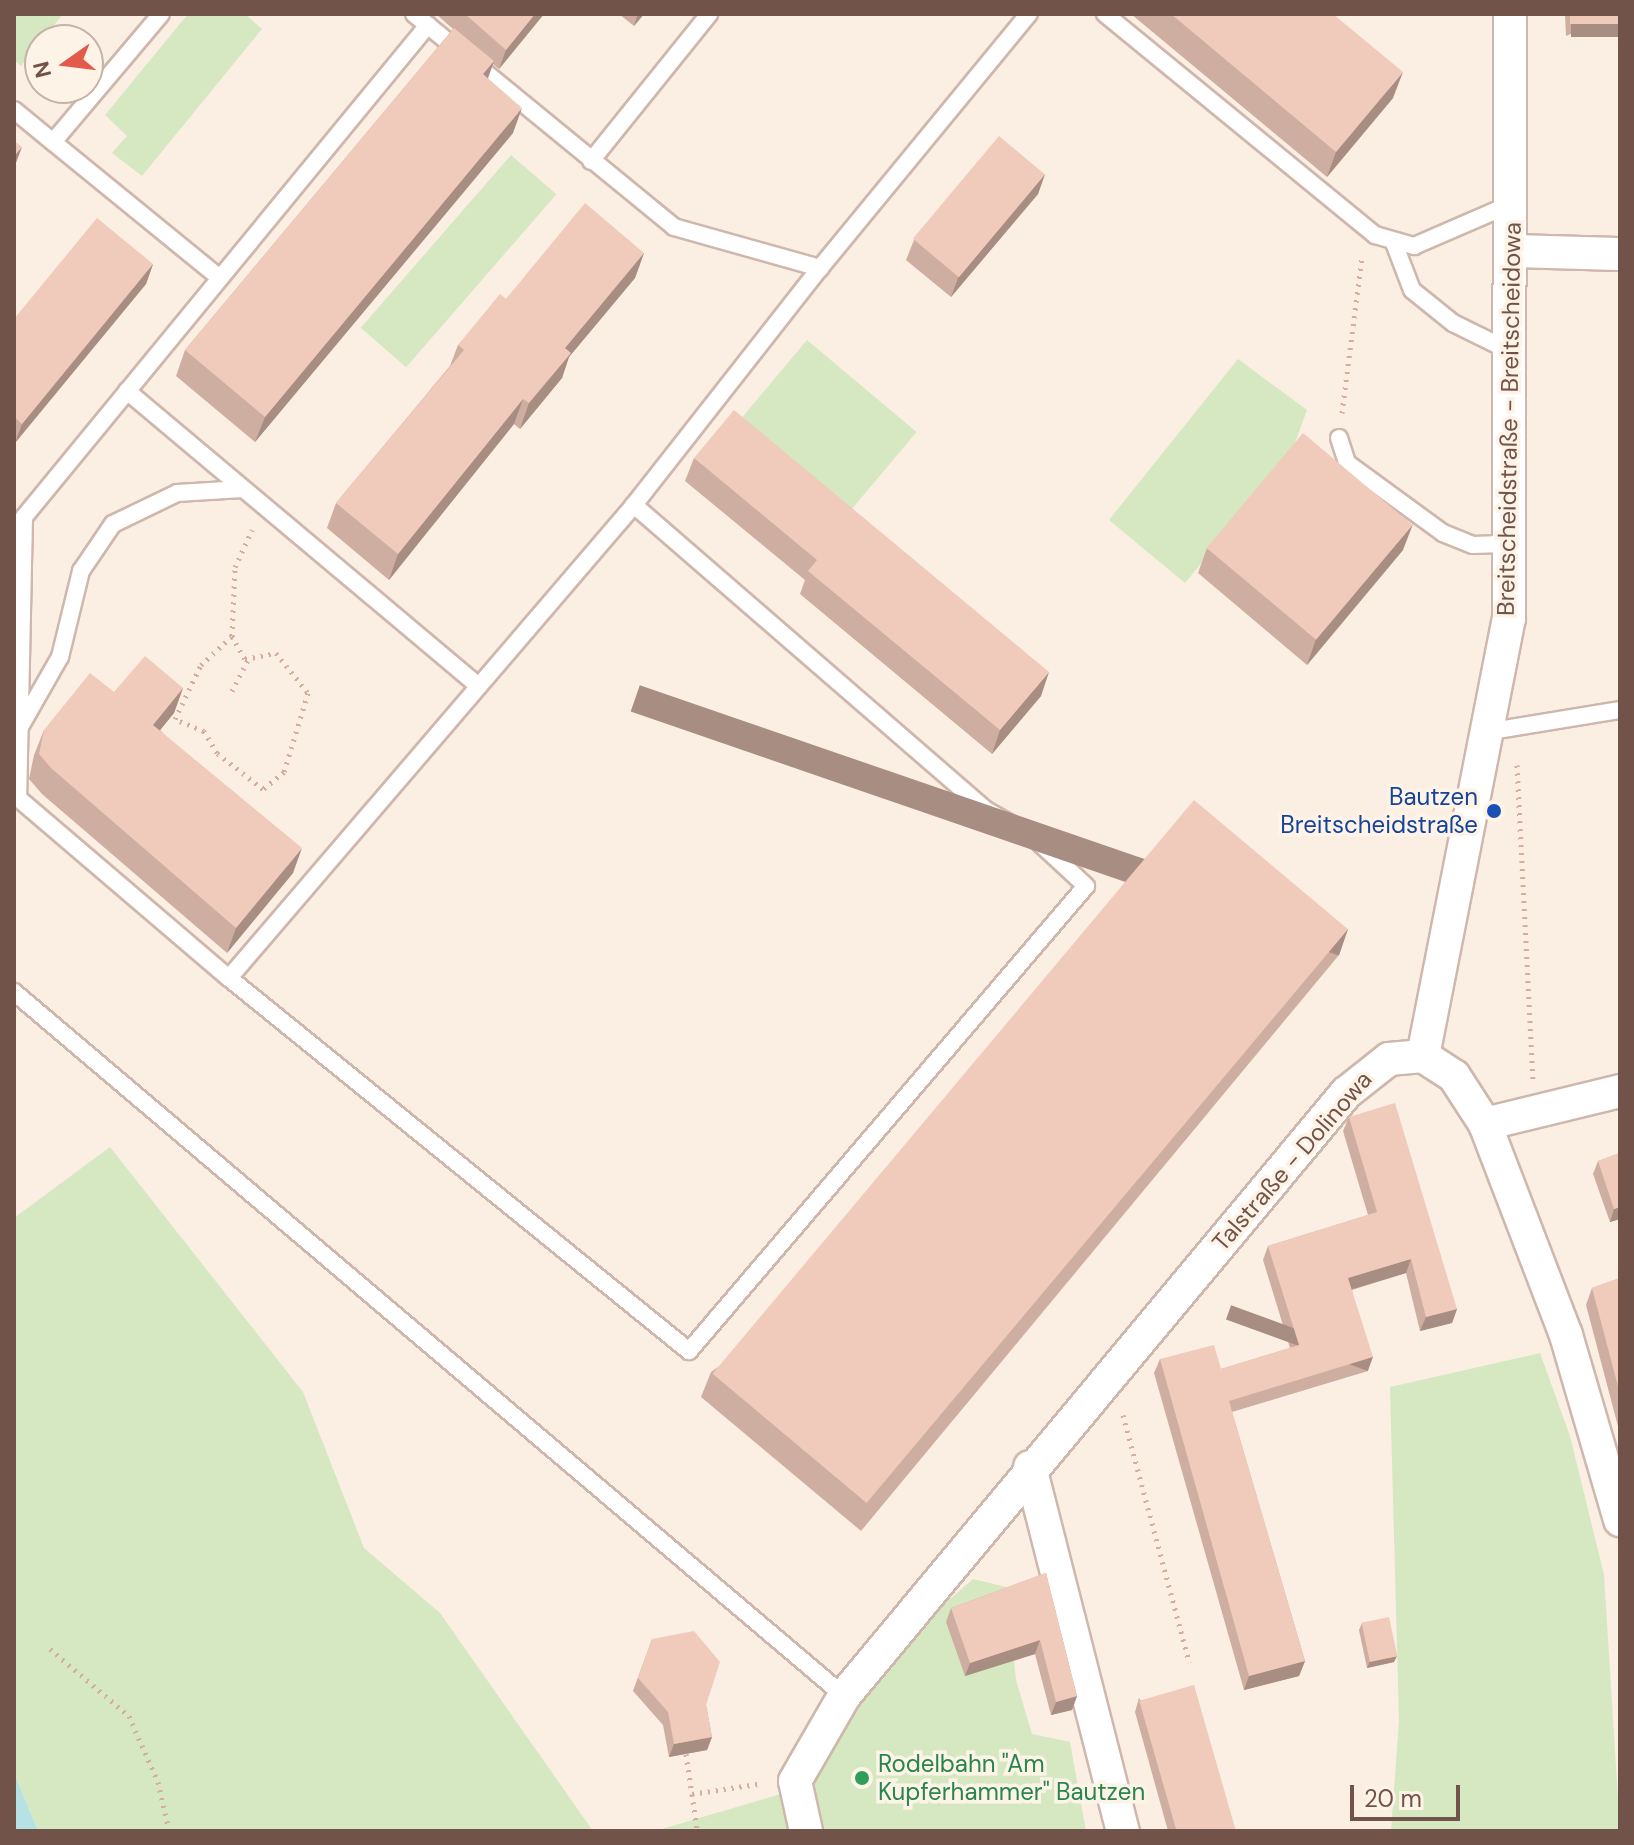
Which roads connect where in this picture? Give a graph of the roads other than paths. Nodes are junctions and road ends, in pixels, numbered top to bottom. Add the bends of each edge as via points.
1 (161, 14) edge
2 (414, 14) edge
3 (709, 14) edge
4 (1029, 14) edge
5 (1105, 14) edge
6 (1510, 14) edge
7 (428, 25) junction
8 (14, 110) edge
9 (53, 142) junction
10 (591, 161) junction
11 (1511, 204) junction
12 (1394, 243) junction
13 (1512, 251) junction
14 (1620, 254) edge
15 (820, 268) junction
16 (220, 278) junction
17 (1510, 351) junction
18 (127, 391) junction
19 (1339, 438) road end
20 (243, 489) junction
21 (634, 505) junction
22 (1509, 544) junction
23 (477, 685) junction
24 (1620, 710) edge
25 (19, 728) junction
26 (1500, 732) junction
27 (229, 978) junction
28 (14, 992) edge
29 (1423, 1056) junction
30 (1620, 1091) edge
31 (1485, 1124) junction
32 (1030, 1467) junction
33 (1620, 1520) edge
34 (844, 1696) junction
35 (806, 1831) edge
36 (1123, 1831) edge

1 - 9 lane
2 - 7 lane
3 - 10 lane
4 - 15 lane
5 - 12 lane via 1366,229
6 - 11 street, Breitscheidstraße - Breitscheidowa
7 - 10 lane
7 - 16 lane
8 - 9 lane
9 - 16 lane
10 - 15 lane via 674,227
11 - 12 lane via 1414,246
11 - 13 street, Breitscheidstraße - Breitscheidowa
12 - 17 lane via 1412,290 1453,323
13 - 14 street
13 - 17 street, Breitscheidstraße - Breitscheidowa
15 - 21 lane
16 - 18 lane
17 - 22 street, Breitscheidstraße - Breitscheidowa
18 - 20 lane
18 - 25 lane via 24,517
19 - 22 lane via 1347,463 1443,533 1473,545
20 - 23 lane
20 - 25 lane via 177,493 113,524 81,571 60,657
21 - 23 lane
21 - 27 lane via 986,810 1032,836 1086,886 710,1327 689,1351
22 - 26 street, Breitscheidstraße - Breitscheidowa
23 - 27 lane
24 - 26 lane
25 - 27 lane via 18,798
26 - 29 street, Breitscheidstraße - Breitscheidowa
28 - 34 lane
29 - 31 street via 1468,1090
29 - 32 street, Talstraße - Dolinowa via 1389,1059 1346,1093
30 - 31 street
31 - 33 street via 1566,1335
32 - 34 street, Talstraße - Dolinowa
32 - 36 street
34 - 35 street, Talstraße - Dolinowa via 795,1781

